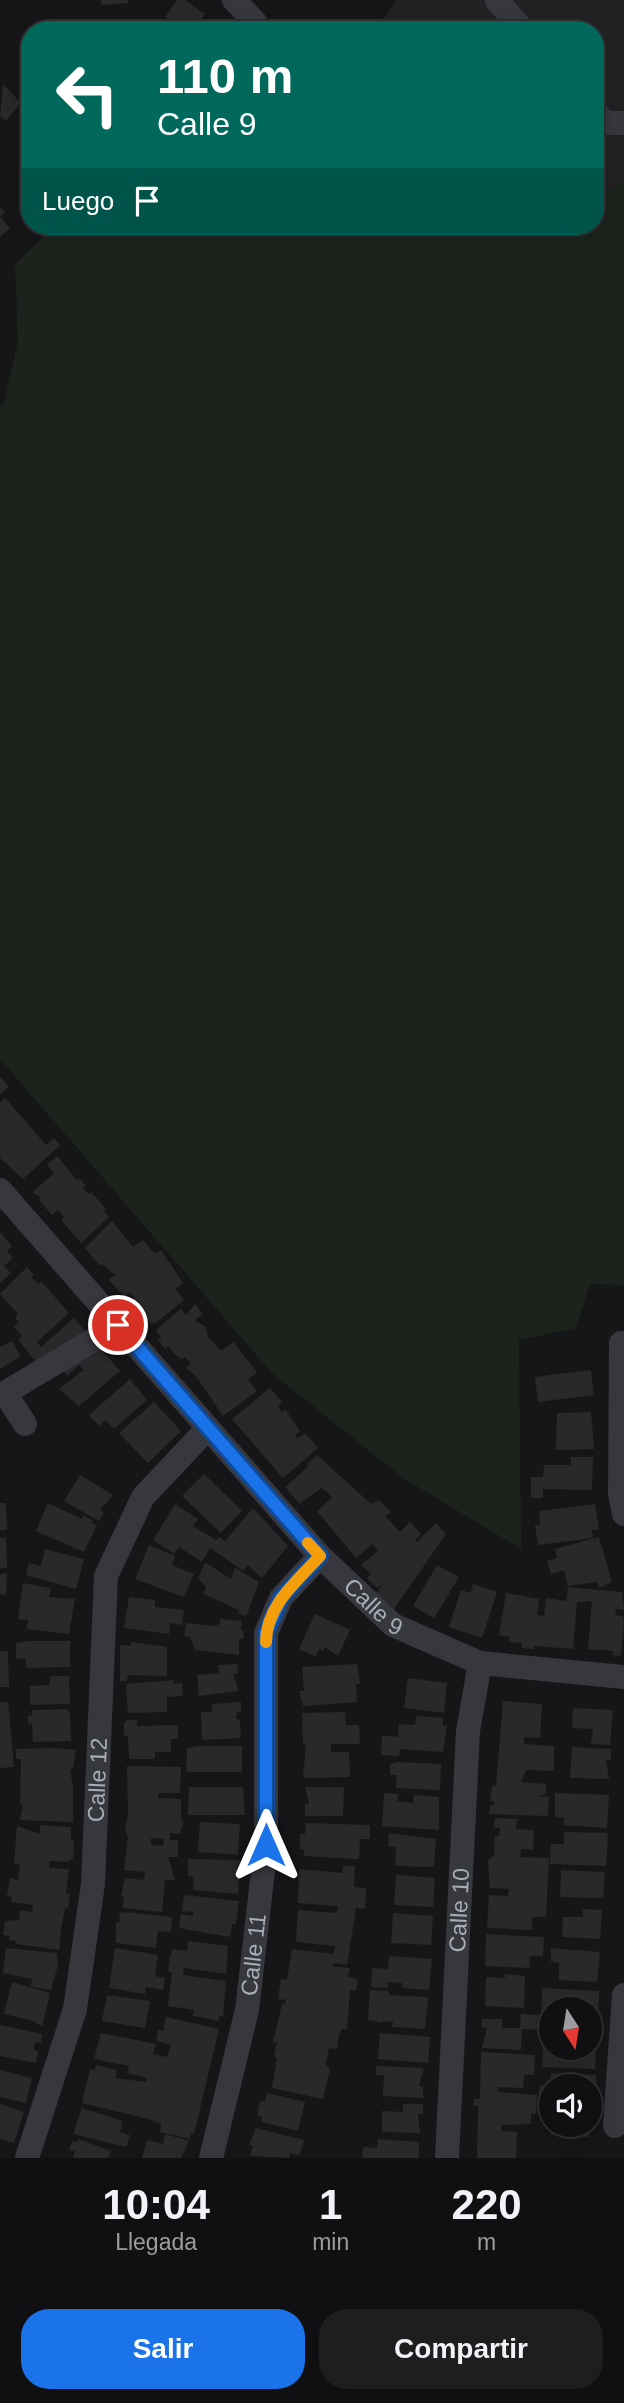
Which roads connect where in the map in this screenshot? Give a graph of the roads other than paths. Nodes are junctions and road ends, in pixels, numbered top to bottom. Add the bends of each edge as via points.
1 (234, 0) edge
2 (497, 1) edge
3 (255, 21) edge
4 (515, 21) edge
5 (604, 121) edge
6 (624, 123) edge
7 (0, 1190) edge
8 (118, 1325) junction
9 (621, 1343) dead end
10 (3, 1394) edge
11 (25, 1424) dead end
12 (208, 1428) junction
13 (624, 1514) edge
14 (320, 1556) junction
15 (480, 1663) junction
16 (624, 1677) edge
17 (624, 1995) edge
18 (622, 2066) edge
19 (615, 2126) dead end
20 (27, 2158) edge
21 (211, 2158) edge
22 (447, 2158) edge

1 - 3 street
2 - 4 street
5 - 6 street
7 - 8 street, Calle 9
8 - 10 street
8 - 12 street, Calle 9
9 - 13 street via 620,1494
10 - 11 street
12 - 14 street, Calle 9
12 - 20 street, Calle 12 via 143,1497 106,1576 93,1884 75,2009
14 - 15 street, Calle 9 via 393,1625
14 - 21 street, Calle 11 via 281,1598 266,1633 266,1845 247,2010
15 - 16 street, Calle 9
15 - 22 street, Calle 10 via 468,1731
17 - 18 street
18 - 19 street

